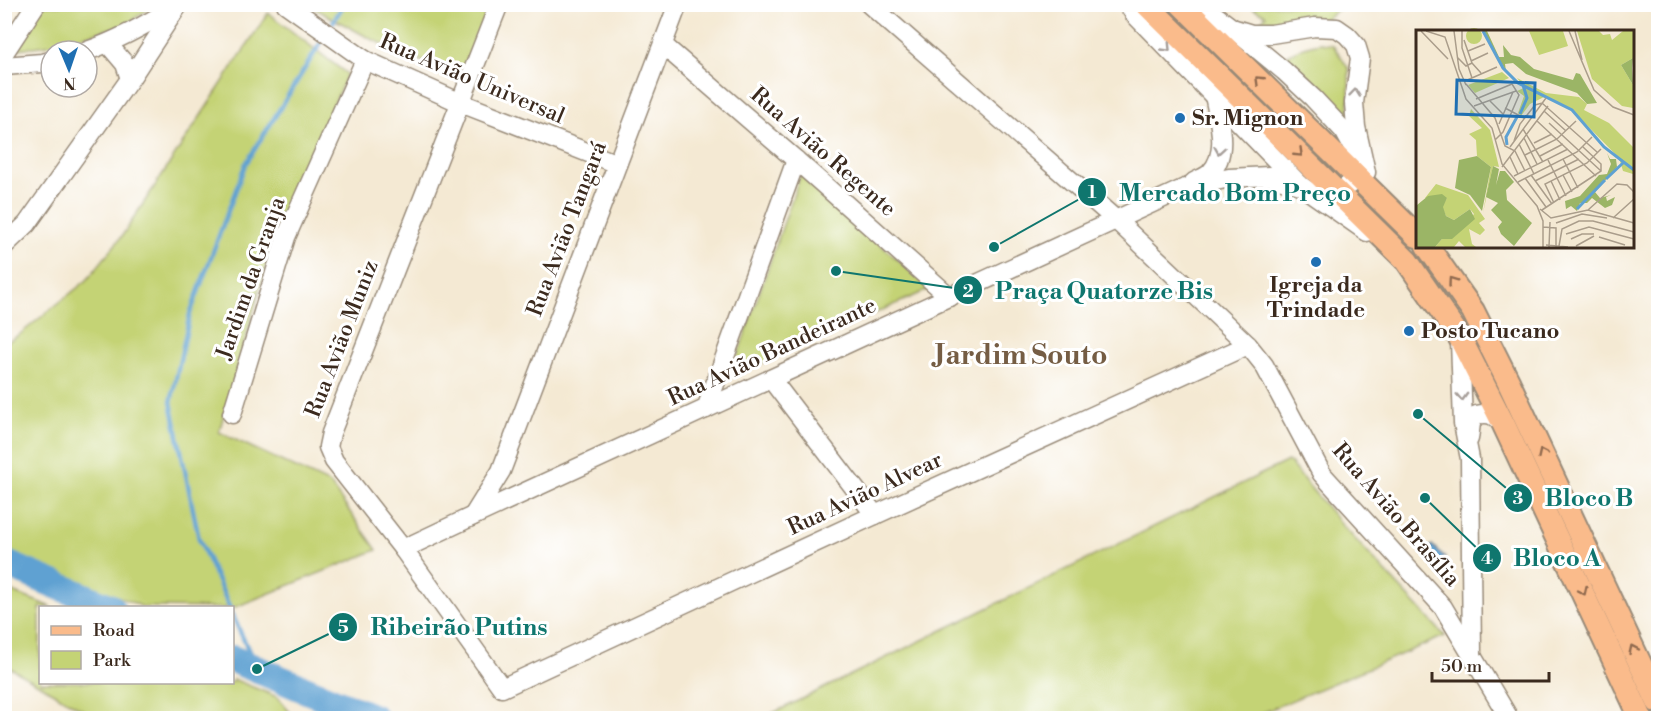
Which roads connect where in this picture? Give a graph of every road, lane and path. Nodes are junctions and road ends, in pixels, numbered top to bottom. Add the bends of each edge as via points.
1 (36, 4) edge
2 (179, 4) edge
3 (286, 4) edge
4 (499, 4) edge
5 (678, 4) edge
6 (869, 4) edge
7 (1128, 4) edge
8 (1146, 4) edge
9 (1181, 4) edge
10 (1200, 4) edge
11 (1223, 33) junction
12 (108, 44) junction
13 (663, 45) junction
14 (99, 47) edge
15 (4, 53) edge
16 (365, 60) junction
17 (1191, 61) junction
18 (39, 63) edge
19 (4, 66) edge
20 (130, 79) junction
21 (1214, 95) junction
22 (461, 103) junction
23 (796, 160) junction
24 (617, 164) junction
25 (1363, 174) junction
26 (1300, 185) junction
27 (1185, 188) junction
28 (1332, 197) junction
29 (1116, 220) junction
30 (1416, 235) edge
31 (4, 246) edge
32 (1428, 248) edge
33 (950, 297) junction
34 (1460, 339) junction
35 (1248, 345) junction
36 (771, 379) junction
37 (706, 409) junction
38 (232, 414) dead end
39 (1504, 425) junction
40 (1470, 459) junction
41 (501, 471) junction
42 (523, 493) junction
43 (875, 515) junction
44 (473, 516) junction
45 (403, 549) junction
46 (1472, 657) junction
47 (502, 688) joint
48 (1659, 702) edge
49 (1505, 717) edge
50 (1641, 718) edge

1 - 15 street
2 - 12 street
2 - 20 street
3 - 16 street, Rua Avião Universal
4 - 22 street, Rua Avião Muniz
5 - 13 street, Rua Avião Tangará
6 - 29 street, Rua Avião Brasília
7 -> 17 street via 1135,15
8 - 17 main road
9 - 11 main road
10 - 11 street
11 - 17 street
25 -> 11 main road
25 -> 11 street via 1354,103 1360,58 1347,35 1337,28 1315,27 1271,34
12 - 14 street
12 - 20 street via 125,64
13 - 23 street, Rua Avião Regente
13 - 24 street, Rua Avião Tangará
16 - 22 street, Rua Avião Universal
16 - 38 street, Jardim da Granja via 286,237
17 - 21 street
17 -> 28 main road
18 - 19 street
20 - 31 street via 27,224
21 - 26 street
21 -> 27 street via 1221,134 1217,161 1210,172
22 - 24 street, Rua Avião Universal
22 - 45 street, Rua Avião Muniz via 328,447 334,461
23 - 33 street, Rua Avião Regente
23 - 37 street
24 - 41 street, Rua Avião Tangará
25 - 28 street
25 - 30 main road
26 - 27 street, Rua Avião Bandeirante via 1269,176 1230,178
26 - 28 street
27 - 29 street, Rua Avião Bandeirante
28 - 34 main road via 1407,261
29 - 33 street, Rua Avião Bandeirante
29 - 35 street, Rua Avião Brasília
48 -> 32 main road via 1473,311
33 - 36 street, Rua Avião Bandeirante
34 - 39 main road
34 -> 40 street via 1463,423
35 - 43 street, Rua Avião Alvear
35 - 46 street, Rua Avião Brasília via 1264,365 1322,474 1443,607
36 - 37 street, Rua Avião Bandeirante
36 - 43 street
37 - 42 street, Rua Avião Bandeirante
39 - 40 street via 1493,415 1476,415 1471,423
39 -> 50 main road
40 - 46 street
41 - 42 street
41 - 44 street, Rua Avião Tangará
42 - 44 street, Rua Avião Bandeirante
43 - 47 street, Rua Avião Alvear
44 - 45 street, Rua Avião Bandeirante
45 - 47 street, Rua Avião Muniz
46 - 49 street, Rua Avião Brasília

